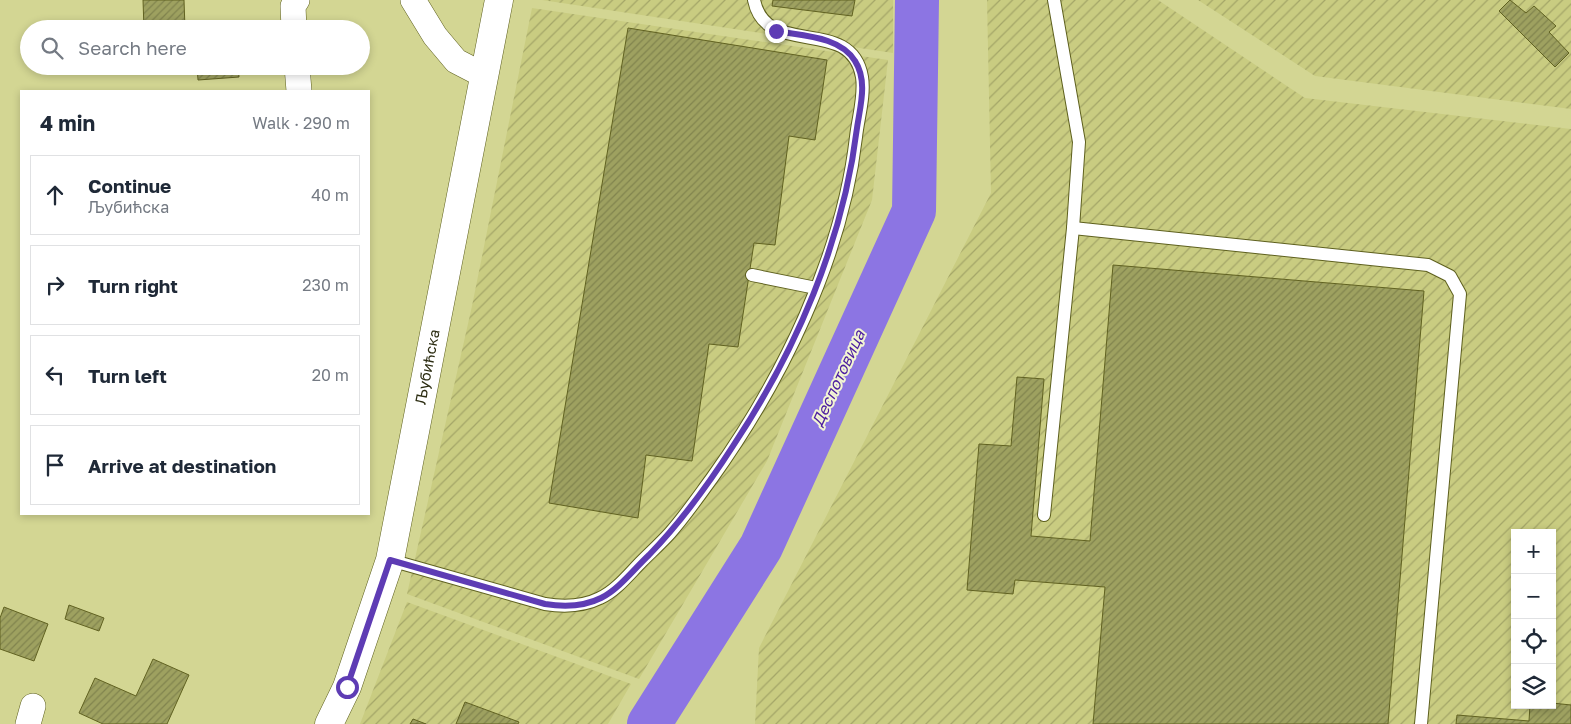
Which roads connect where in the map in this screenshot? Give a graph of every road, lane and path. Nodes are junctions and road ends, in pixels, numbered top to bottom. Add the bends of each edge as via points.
1 (297, 0) edge
2 (413, 0) edge
3 (499, 0) edge
4 (754, 0) edge
5 (1054, 0) edge
6 (294, 20) edge
7 (298, 75) edge
8 (485, 76) junction
9 (299, 90) edge
10 (1074, 228) junction
11 (752, 275) dead end
12 (816, 288) junction
13 (1044, 515) dead end
14 (390, 560) junction
15 (329, 724) edge
16 (1421, 724) edge

1 - 6 street via 293,6
2 - 8 street via 435,36 456,61
3 - 8 street, Љубићска
4 - 12 lane via 760,17 776,31 840,46 855,60 862,78 855,150 846,193
5 - 10 lane via 1079,142
7 - 9 street
8 - 14 street, Љубићска
10 - 13 lane
10 - 16 lane via 1428,265 1450,276 1460,294
11 - 12 lane
12 - 14 lane via 775,379 722,464 670,533 612,591 577,606 561,607
14 - 15 street, Љубићска via 347,687

